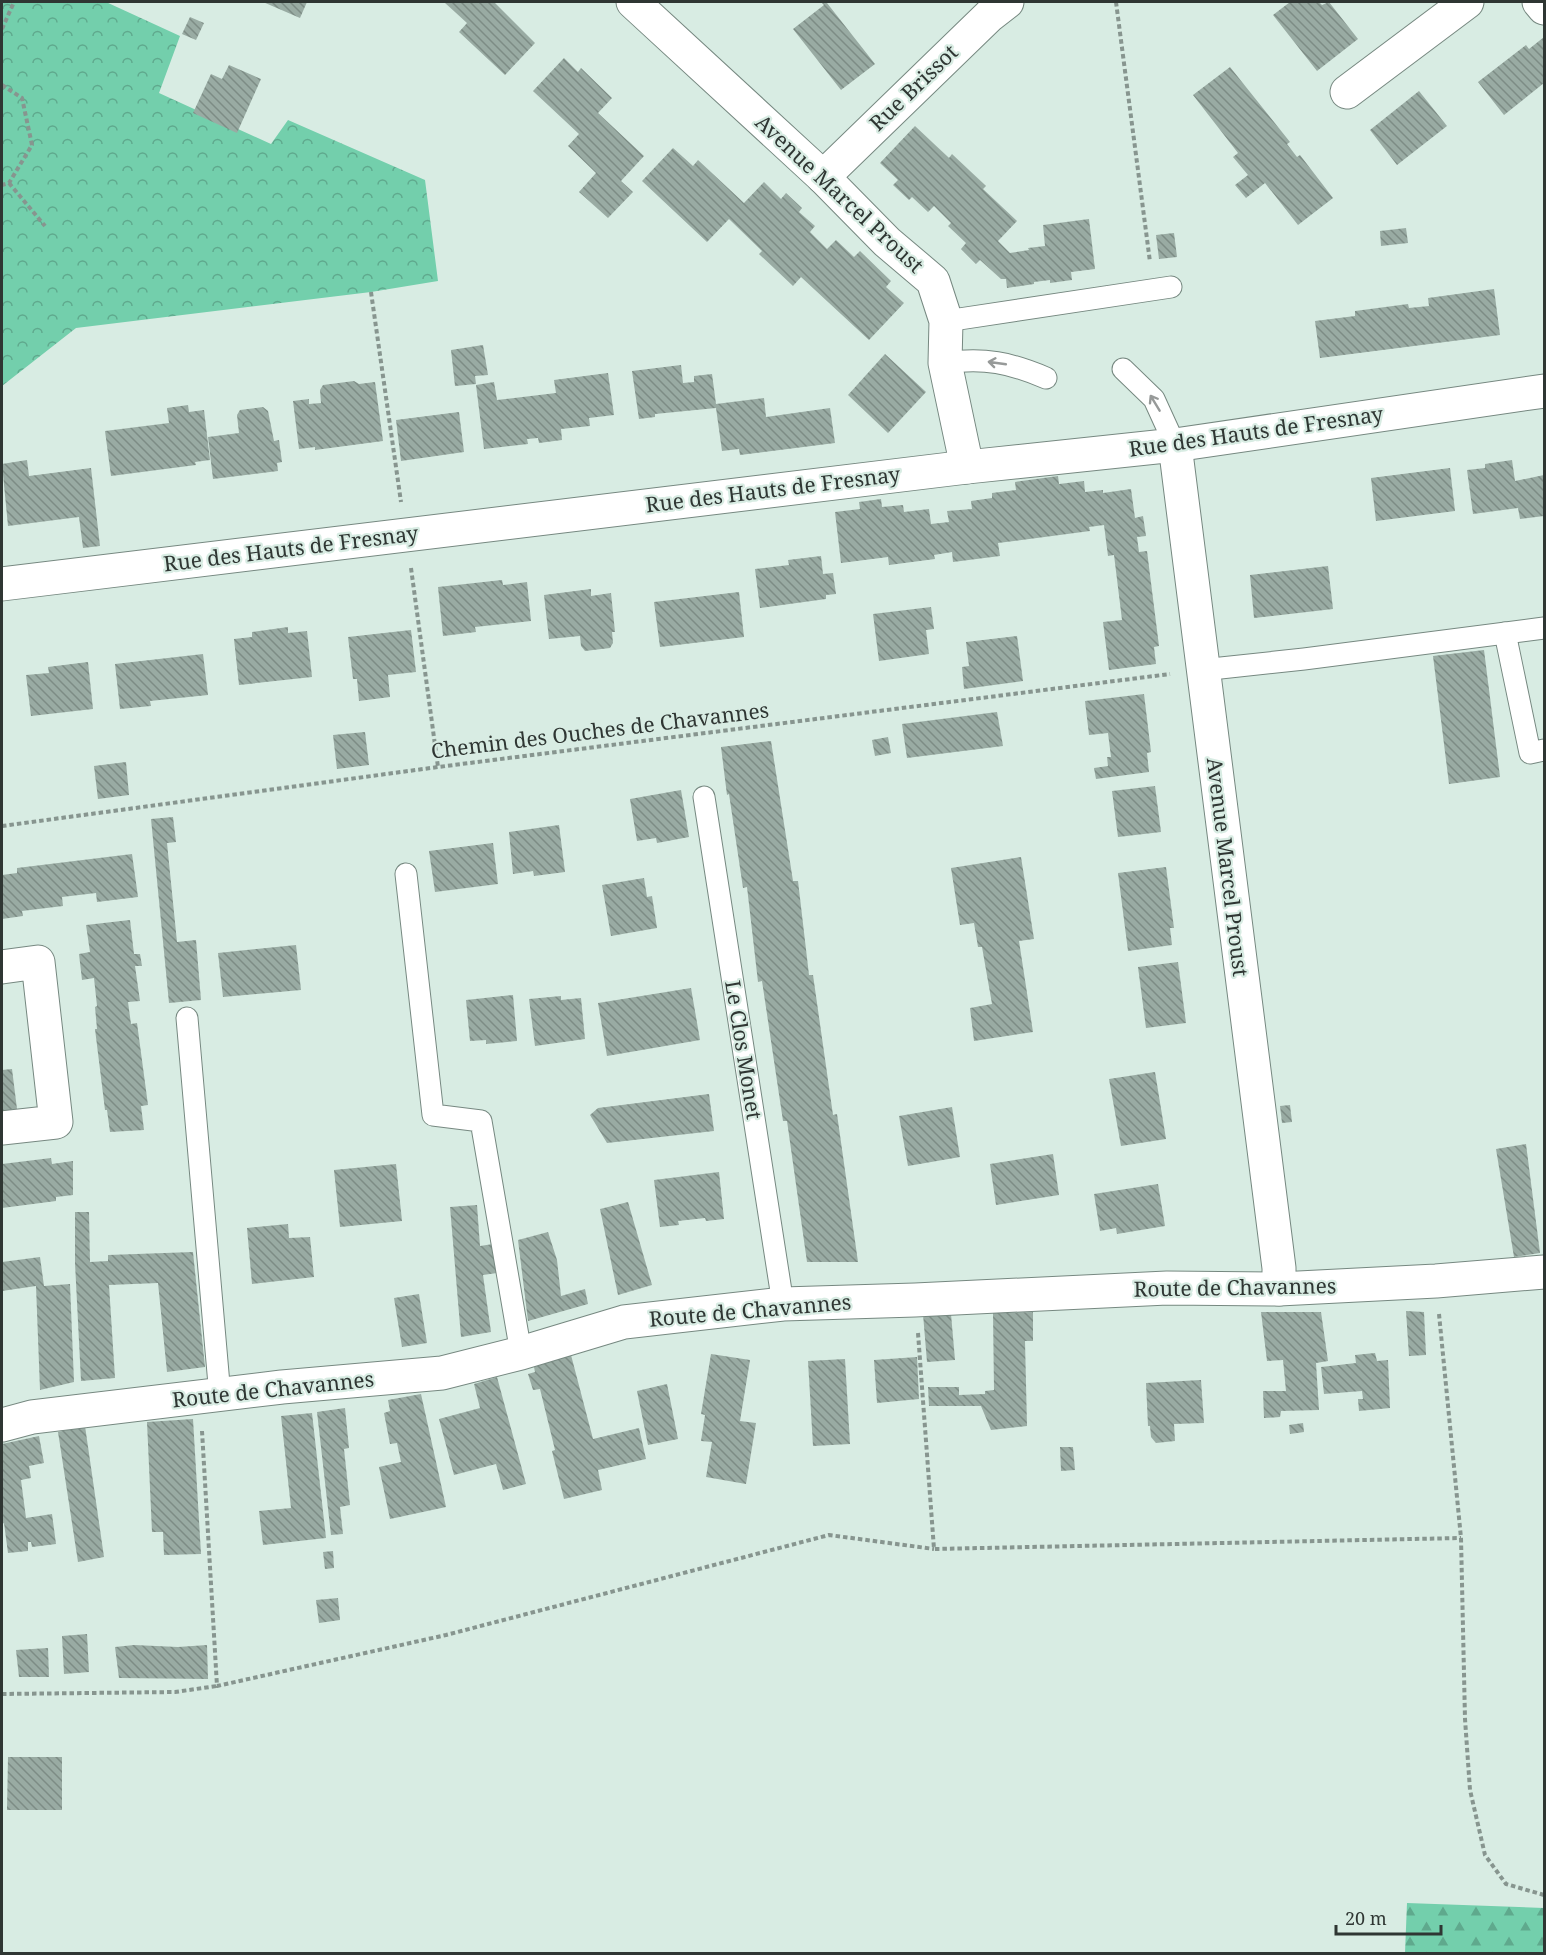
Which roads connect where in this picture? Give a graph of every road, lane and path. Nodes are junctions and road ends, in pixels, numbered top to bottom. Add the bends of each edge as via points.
1 (14, 2) edge
2 (633, 2) edge
3 (1007, 2) edge
4 (1116, 2) edge
5 (1467, 2) edge
6 (1539, 2) edge
7 (1545, 8) edge
8 (2, 29) edge
9 (2, 85) edge
10 (1347, 92) dead end
11 (823, 177) junction
12 (9, 183) junction
13 (2, 185) edge
14 (45, 226) dead end
15 (1162, 288) joint
16 (371, 292) dead end
17 (946, 321) junction
18 (945, 363) junction
19 (1124, 369) dead end
20 (1046, 378) dead end
21 (1545, 391) edge
22 (1175, 445) junction
23 (967, 467) junction
24 (406, 535) junction
25 (2, 584) edge
26 (1545, 628) edge
27 (1505, 633) junction
28 (1202, 670) junction
29 (1545, 750) edge
30 (438, 767) junction
31 (704, 797) dead end
32 (2, 826) edge
33 (406, 874) dead end
34 (2, 967) edge
35 (187, 1018) dead end
36 (2, 1128) edge
37 (1545, 1272) edge
38 (1436, 1281) junction
39 (1279, 1288) junction
40 (915, 1300) junction
41 (783, 1304) junction
42 (521, 1353) junction
43 (210, 1397) junction
44 (2, 1425) edge
45 (1461, 1538) junction
46 (934, 1549) junction
47 (217, 1686) junction
48 (2, 1694) edge
49 (1545, 1895) edge

1 - 8 path
2 - 11 street, Avenue Marcel Proust
3 - 11 street, Rue Brissot
4 - 15 path
5 - 10 street
6 - 7 street
9 - 12 path via 22,98 32,145
11 - 17 street, Avenue Marcel Proust via 887,242 933,281
12 - 13 path
12 - 14 path
15 - 17 lane
16 - 24 path
17 - 18 street, Avenue Marcel Proust
20 -> 18 lane via 1018,366 969,359
18 - 23 street, Avenue Marcel Proust
22 -> 19 lane via 1154,399
21 - 22 street, Rue des Hauts de Fresnay
22 - 23 street, Rue des Hauts de Fresnay
22 - 28 street, Avenue Marcel Proust
23 - 24 street, Rue des Hauts de Fresnay
24 - 25 street, Rue des Hauts de Fresnay
24 - 30 path
26 - 27 lane
27 - 28 lane
27 - 29 lane via 1530,753
28 - 30 path, Chemin des Ouches de Chavannes
28 - 39 street, Avenue Marcel Proust
30 - 32 path, Chemin des Ouches de Chavannes
31 - 41 lane, Le Clos Monet
33 - 42 lane via 433,1116 481,1121
34 - 36 street via 38,962 56,1122
35 - 43 lane
37 - 38 street, Route de Chavannes
38 - 39 street, Route de Chavannes
38 - 45 path
39 - 40 street, Route de Chavannes via 1167,1288
40 - 41 street, Route de Chavannes
40 - 46 path
41 - 42 street, Route de Chavannes via 624,1322
42 - 43 street, Route de Chavannes via 442,1373
43 - 44 street, Route de Chavannes
43 - 47 path
45 - 46 path
45 - 49 path via 1465,1719 1470,1790 1482,1844 1485,1855 1506,1884
46 - 47 path via 829,1535 446,1635
47 - 48 path via 175,1692

